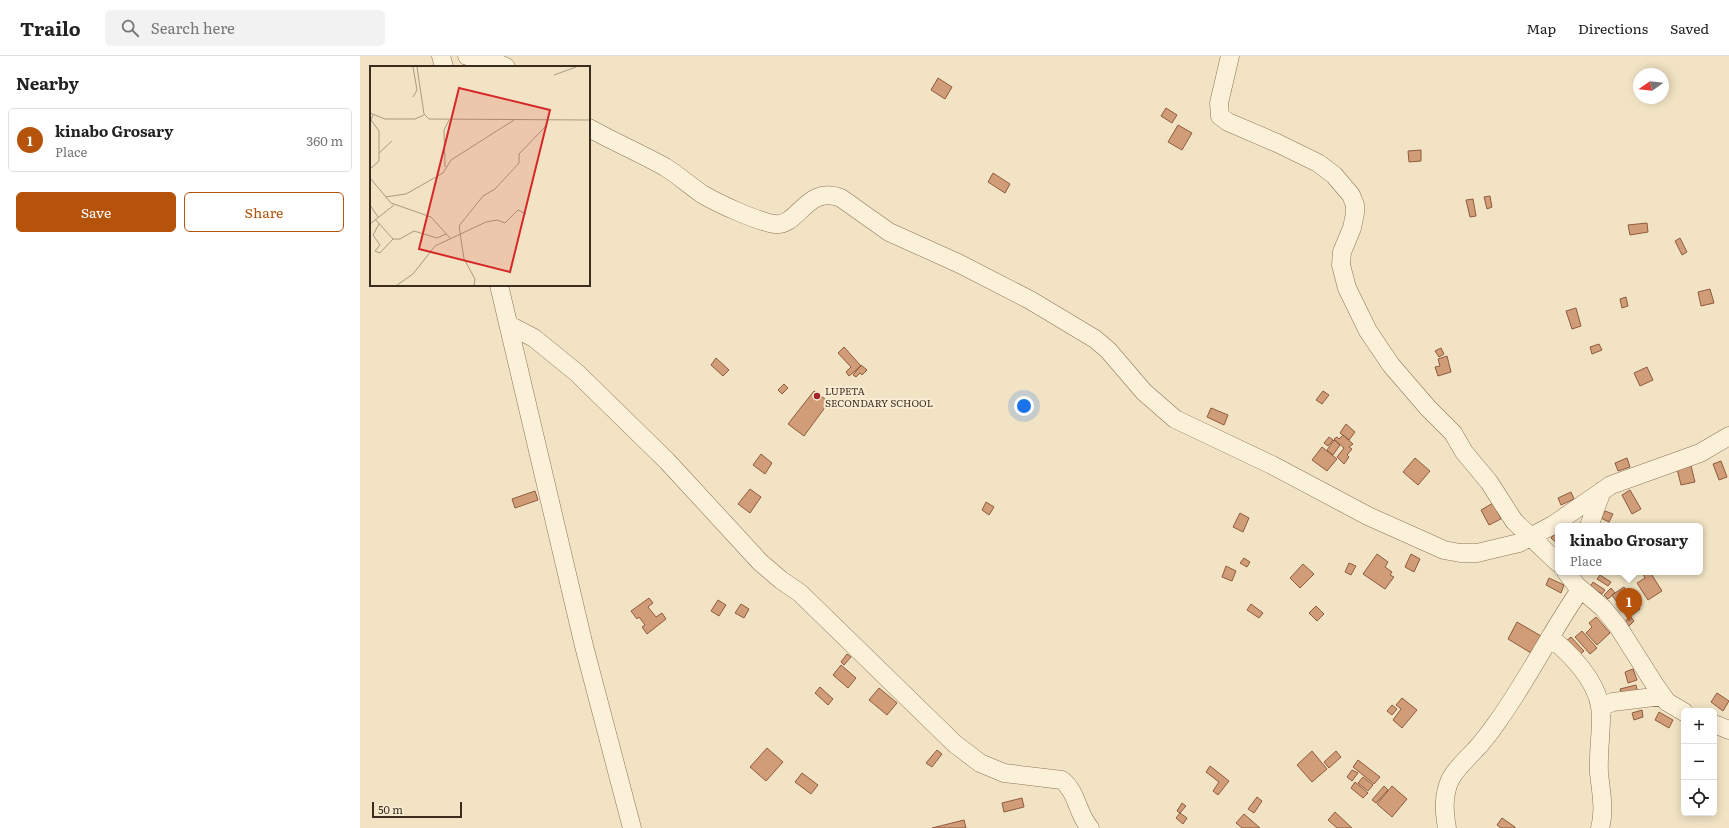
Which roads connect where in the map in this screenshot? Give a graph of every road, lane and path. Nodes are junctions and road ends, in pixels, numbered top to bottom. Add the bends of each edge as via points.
1 (441, 56) edge
2 (467, 56) edge
3 (1230, 56) edge
4 (444, 66) edge
5 (504, 66) edge
6 (590, 129) edge
7 (499, 286) edge
8 (509, 325) junction
9 (1729, 436) edge
10 (1602, 491) junction
11 (1556, 523) edge
12 (1590, 523) edge
13 (1555, 524) edge
14 (1531, 538) junction
15 (1555, 560) edge
16 (1574, 580) edge
17 (1550, 637) junction
18 (1662, 696) junction
19 (1600, 707) junction
20 (1681, 710) edge
21 (1717, 725) edge
22 (1729, 730) edge
23 (632, 828) edge
24 (1090, 828) edge
25 (1447, 828) edge
26 (1600, 828) edge

1 - 4 street
2 - 5 street via 483,57
3 - 14 street via 1219,103 1220,116 1228,122 1318,162 1334,175 1351,195 1356,213 1342,252 1341,265 1353,303 1386,358 1453,433 1464,452 1489,482 1509,515
6 - 14 street via 666,168 718,203 768,223 784,222 810,201 818,197 835,195 889,232 1030,300 1095,339 1154,402 1175,419 1426,543 1444,550 1477,553
7 - 8 street
8 - 23 street via 582,639
8 - 24 street via 534,338 577,374 667,461 760,562 800,593 955,744 980,763 1004,773 1062,780 1072,790 1082,817
9 - 10 street via 1700,453 1632,476
10 - 11 street
10 - 12 street
13 - 14 street
14 - 15 street
16 - 17 street
16 - 18 street via 1613,619
17 - 19 street via 1580,667
17 - 25 street via 1498,721 1451,779 1444,803
18 - 19 street via 1619,701
18 - 20 street
19 - 26 street via 1599,768 1603,808
21 - 22 street

